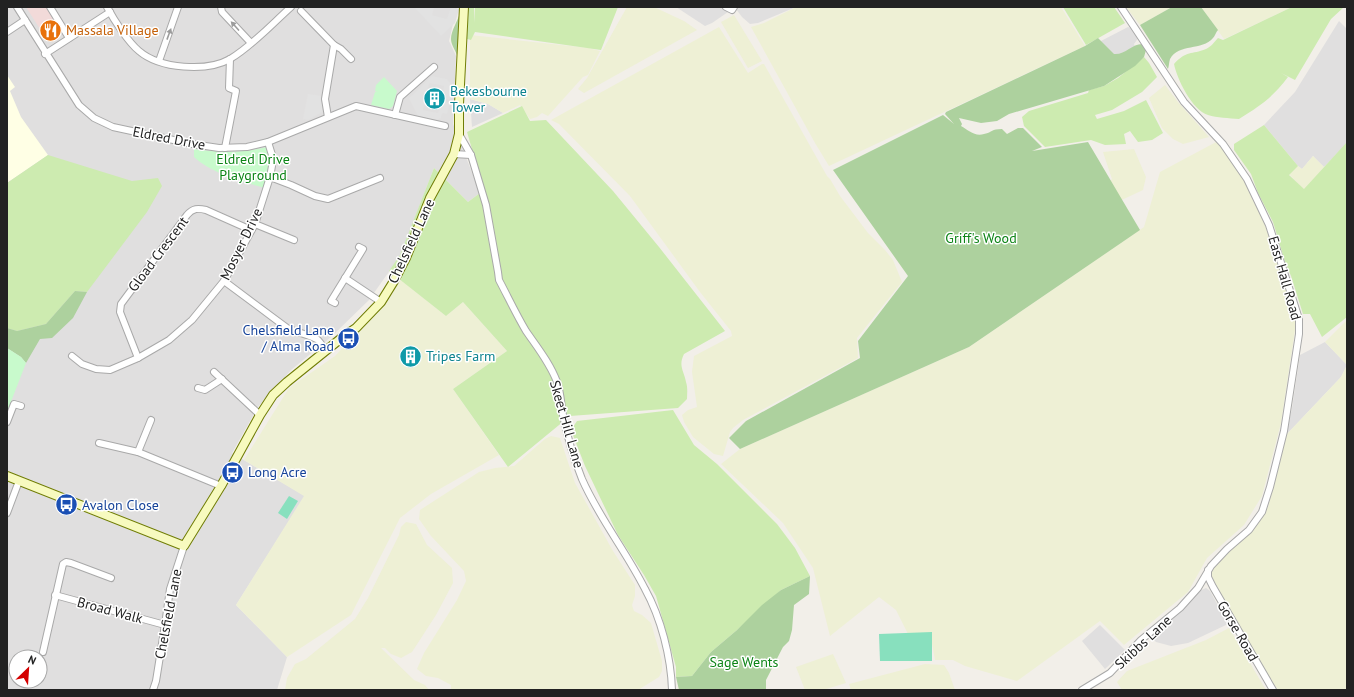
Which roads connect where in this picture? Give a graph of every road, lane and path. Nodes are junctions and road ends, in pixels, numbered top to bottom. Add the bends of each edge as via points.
1 (16, 7) edge
2 (50, 7) edge
3 (178, 7) edge
4 (221, 7) edge
5 (291, 7) edge
6 (464, 7) edge
7 (726, 7) edge
8 (734, 7) edge
9 (1121, 7) edge
10 (108, 10) edge
11 (300, 11) dead end
12 (25, 20) junction
13 (7, 32) edge
14 (69, 38) junction
15 (251, 43) junction
16 (334, 45) junction
17 (45, 54) junction
18 (230, 59) junction
19 (350, 59) dead end
20 (159, 61) junction
21 (434, 67) dead end
22 (395, 115) junction
23 (328, 118) junction
24 (445, 126) dead end
25 (459, 134) junction
26 (268, 142) junction
27 (225, 148) junction
28 (454, 154) junction
29 (471, 155) junction
30 (270, 178) junction
31 (380, 178) dead end
32 (253, 227) junction
33 (294, 240) dead end
34 (359, 247) dead end
35 (345, 278) junction
36 (224, 282) junction
37 (380, 302) junction
38 (334, 304) dead end
39 (326, 351) junction
40 (72, 356) dead end
41 (138, 358) junction
42 (214, 372) dead end
43 (222, 379) junction
44 (198, 388) dead end
45 (21, 406) dead end
46 (260, 415) junction
47 (151, 420) dead end
48 (7, 422) edge
49 (99, 443) dead end
50 (138, 452) junction
51 (7, 476) edge
52 (19, 481) junction
53 (221, 486) junction
54 (7, 513) edge
55 (184, 546) junction
56 (1208, 570) junction
57 (111, 578) dead end
58 (1211, 584) junction
59 (1198, 588) junction
60 (55, 595) junction
61 (165, 626) junction
62 (43, 649) edge
63 (153, 690) edge
64 (672, 690) edge
65 (1082, 690) edge
66 (1273, 690) edge

1 - 12 street, Eldred Drive
2 - 14 street
20 -> 3 street
15 -> 4 street via 222,12
5 - 15 street
6 - 25 street, Chelsfield Lane
7 - 8 street via 732,10
9 - 56 street, East Hall Road via 1184,102 1223,144 1247,179 1269,225 1299,319 1300,334 1284,431 1262,512 1249,530
10 - 14 street
10 - 20 street via 134,47
11 - 16 street
12 - 13 street
12 - 17 street, Eldred Drive
14 - 17 street
15 - 18 street
16 - 19 street
16 - 23 street via 325,99
17 - 27 street, Eldred Drive via 79,105 94,118 113,127 192,144
18 - 20 street via 211,66 196,67
18 - 27 street via 229,88 236,91
21 - 22 street via 400,97
22 - 23 street, Eldred Drive via 356,106
22 - 24 street, Eldred Drive
23 - 26 street, Eldred Drive
25 - 28 street, Chelsfield Lane
25 - 29 street, Skeet Hill Lane
26 - 27 street, Eldred Drive via 247,147
26 - 30 street, Mosyer Drive via 272,155
28 - 29 street
28 - 37 street, Chelsfield Lane via 430,198 406,258
29 - 64 street, Skeet Hill Lane via 486,205 499,280 556,381 571,446 582,478 598,511 651,601 669,658
30 - 31 street via 328,199
30 - 32 street, Mosyer Drive
32 - 33 street
32 - 36 street, Mosyer Drive
32 - 41 street, Gload Crescent via 199,208 187,215 121,304 120,312
34 - 35 street via 363,249
35 - 37 street
35 - 38 street via 331,301
36 - 39 street via 287,328 314,337
36 - 41 street, Mosyer Drive via 192,320 169,340
37 - 39 street, Chelsfield Lane via 356,328
39 - 46 street, Chelsfield Lane via 273,395
40 - 41 street, Mosyer Drive via 82,364 110,370
42 - 43 street
43 - 44 street via 205,390
43 - 46 street
45 - 48 street via 14,404
46 - 53 street, Chelsfield Lane
47 - 50 street
49 - 50 street
50 - 53 street
51 - 52 street
52 - 54 street
52 - 55 street
53 - 55 street, Chelsfield Lane
55 - 61 street, Chelsfield Lane via 170,589
56 - 58 street, Gorse Road
56 - 59 street, Skibbs Lane
57 - 60 street via 66,562 63,564
58 - 59 street
58 - 66 street, Gorse Road
59 - 65 street, Skibbs Lane via 1180,608 1141,640 1110,673
60 - 61 street, Broad Walk
60 - 62 street
61 - 63 street, Chelsfield Lane

